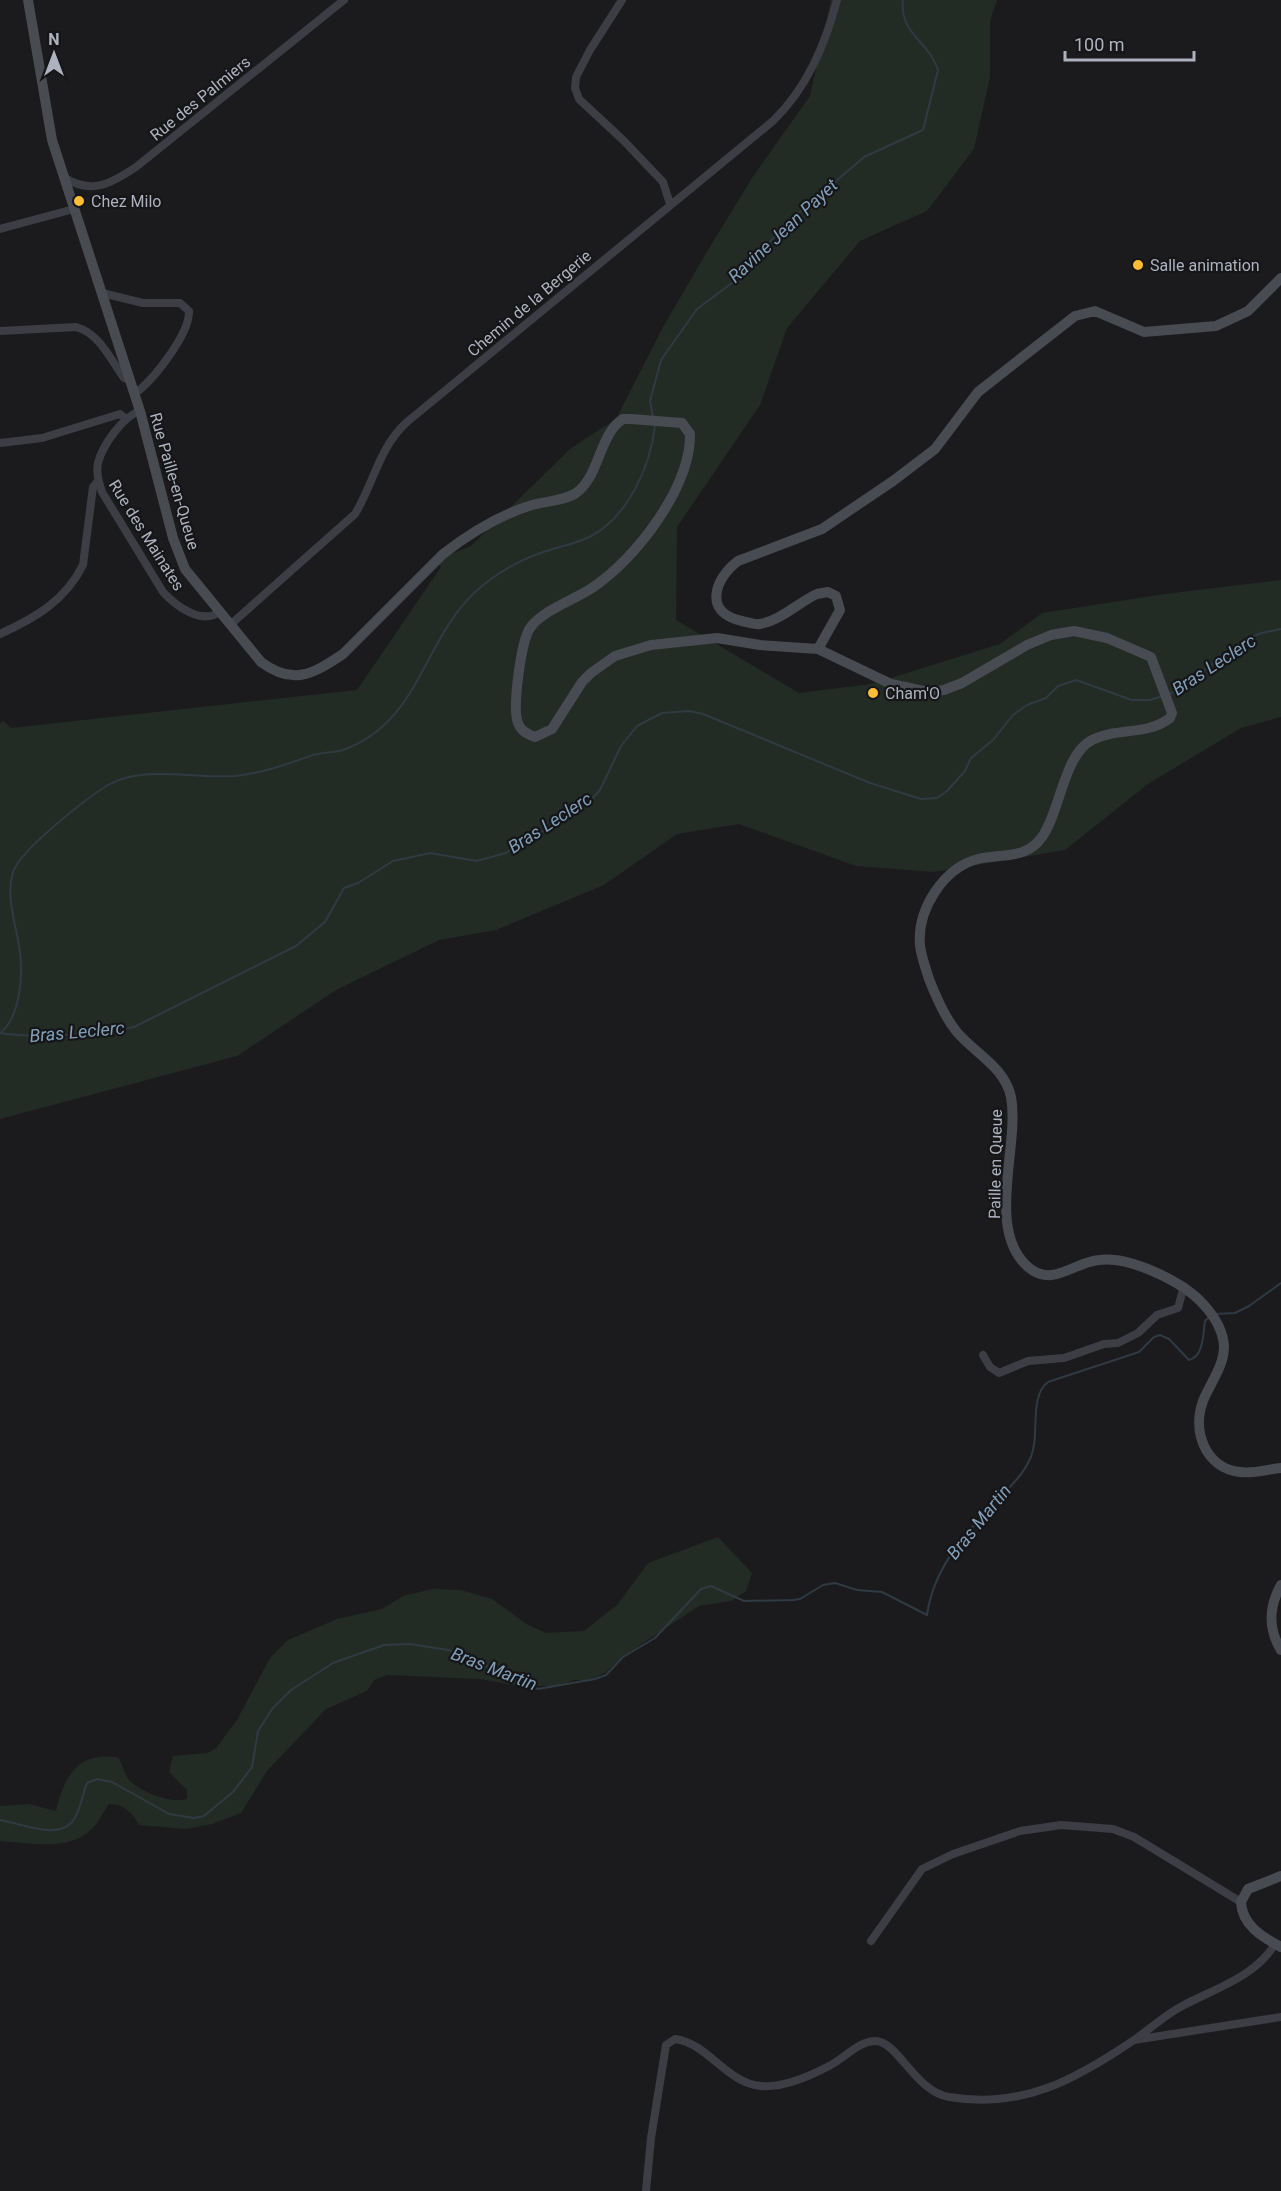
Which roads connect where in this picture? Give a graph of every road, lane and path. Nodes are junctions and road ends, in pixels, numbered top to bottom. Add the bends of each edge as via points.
1 (28, 0) edge
2 (344, 0) edge
3 (622, 0) edge
4 (837, 0) edge
5 (64, 178) junction
6 (670, 204) junction
7 (74, 209) junction
8 (0, 229) edge
9 (1281, 278) edge
10 (102, 293) junction
11 (0, 331) edge
12 (129, 379) junction
13 (134, 394) junction
14 (140, 411) junction
15 (126, 419) junction
16 (0, 443) edge
17 (98, 481) junction
18 (220, 612) junction
19 (230, 625) junction
20 (0, 634) edge
21 (818, 649) junction
22 (1184, 1286) junction
23 (983, 1354) dead end
24 (1281, 1468) edge
25 (1281, 1585) edge
26 (1281, 1650) edge
27 (1281, 1876) edge
28 (1241, 1902) junction
29 (871, 1941) dead end
30 (1278, 1945) edge
31 (1281, 2017) edge
32 (1133, 2041) junction
33 (646, 2191) edge

1 - 5 main road, Rue Paille-en-Queue via 52,140
2 - 5 street, Rue des Palmiers via 112,183 92,188 76,186
3 - 6 street via 590,50 576,77 575,88 579,99 663,182
4 - 6 street, Chemin de la Bergerie via 828,36 795,99
5 - 7 main road, Rue Paille-en-Queue
6 - 19 street, Chemin de la Bergerie via 392,436 368,494 355,514
7 - 8 street
7 - 10 main road, Rue Paille-en-Queue
9 - 21 main road via 1248,311 1216,326 1144,332 1095,311 1076,316 978,392 935,449 893,481 822,529 738,561 727,569 717,583 716,598 730,619 759,625 818,594 828,592 836,596 840,610
10 - 12 main road, Rue Paille-en-Queue
10 - 13 street via 143,303 180,303 189,311 184,331 148,384
11 - 12 street via 76,327 88,330 124,378
12 - 13 main road, Rue Paille-en-Queue
13 - 14 main road, Rue Paille-en-Queue
14 - 15 street, Rue des Mainates
14 - 18 main road, Rue Paille-en-Queue via 173,538 185,569
15 - 16 street via 120,414 42,438
15 - 17 street, Rue des Mainates via 99,462
17 - 18 street, Rue des Mainates via 163,592 186,611 206,617
17 - 20 street via 93,487 79,574 49,609
18 - 19 main road, Rue Paille-en-Queue
19 - 21 main road, Rue Paille-en-Queue via 261,662 282,675 297,676 325,665 343,654 461,540 511,512 578,492 614,428 623,419 631,419 687,427 689,458 660,516 608,576 531,628 523,650 516,711 522,730 535,737 552,729 582,682 602,665 631,650 717,638
21 - 22 main road, Paille en Queue via 891,684 928,692 962,683 1043,638 1074,631 1092,633 1143,652 1157,667 1172,713 1164,722 1140,731 1104,736 1084,745 1034,847 1022,853 977,859 954,871 934,894 921,927 920,945 947,1018 1001,1074 1010,1094 1007,1212 1017,1254 1027,1266 1045,1276 1065,1273 1091,1261 1110,1260
22 - 23 street via 1178,1308 1157,1315 1138,1333 1118,1343 1064,1358 1028,1360 999,1373 990,1367
22 - 24 main road, Paille en Queue via 1205,1307 1223,1339 1223,1356 1199,1416 1202,1441 1217,1463 1228,1469 1241,1472
25 - 26 main road via 1270,1617
27 - 28 main road via 1248,1889
28 - 29 street via 1134,1837 1113,1829 1061,1825 1020,1831 922,1869
28 - 30 main road via 1245,1919 1255,1931
30 - 32 street via 1222,1988 1180,2007
31 - 32 street
32 - 33 street via 1052,2088 987,2101 931,2092 895,2051 880,2041 865,2042 830,2066 782,2085 759,2086 738,2078 689,2041 675,2039 666,2045

